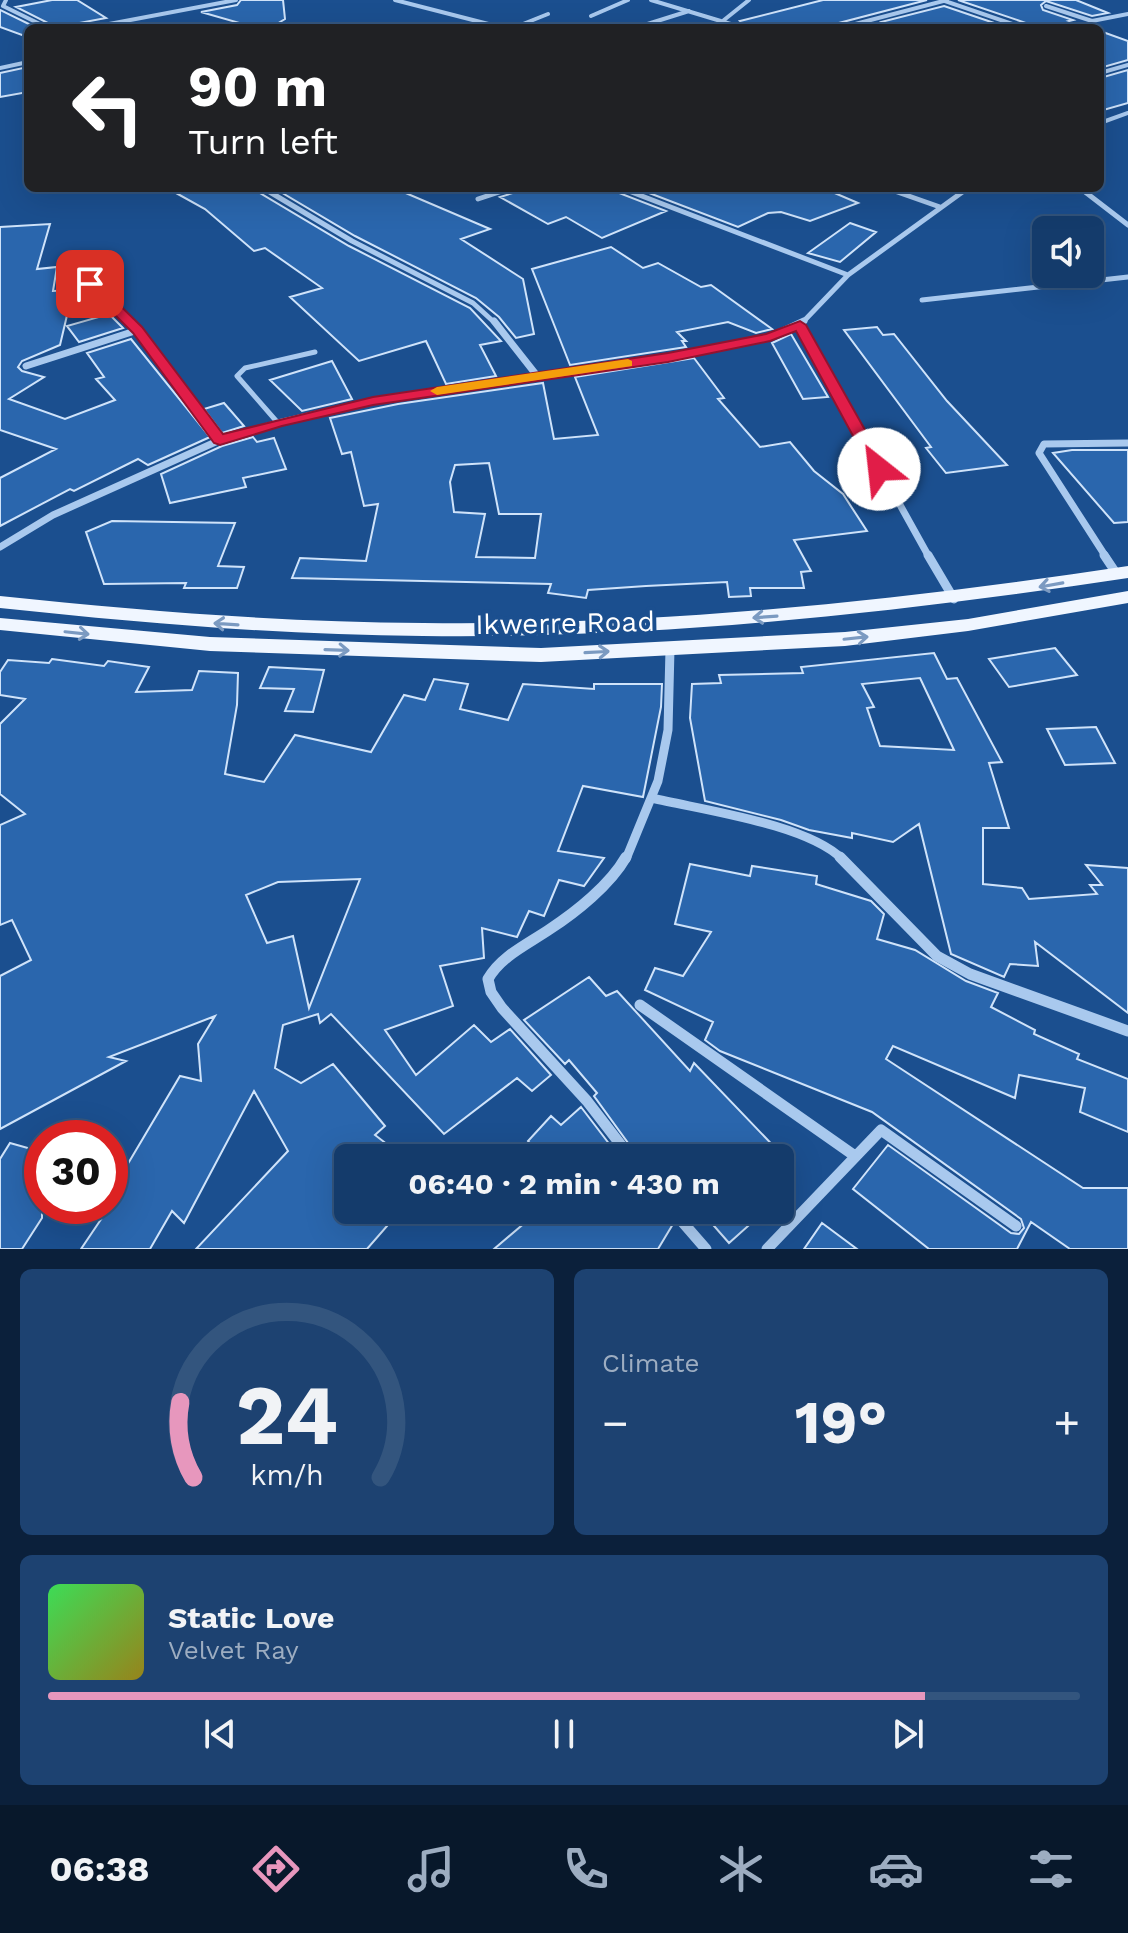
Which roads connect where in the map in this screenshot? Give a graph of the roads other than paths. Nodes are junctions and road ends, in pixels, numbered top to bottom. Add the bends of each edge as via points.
1 (6, 0) edge
2 (236, 0) edge
3 (395, 0) edge
4 (628, 0) edge
5 (651, 0) edge
6 (749, 0) edge
7 (946, 0) edge
8 (1046, 6) dead end
9 (690, 11) junction
10 (548, 14) dead end
11 (1128, 14) edge
12 (591, 16) dead end
13 (724, 20) junction
14 (865, 22) junction
15 (40, 24) edge
16 (109, 24) edge
17 (488, 24) edge
18 (523, 24) edge
19 (648, 24) edge
20 (734, 24) edge
21 (857, 24) edge
22 (871, 24) edge
23 (1013, 24) edge
24 (24, 63) edge
25 (1128, 65) edge
26 (0, 68) edge
27 (1104, 72) edge
28 (1128, 113) edge
29 (1104, 122) edge
30 (270, 192) edge
31 (499, 192) edge
32 (631, 192) edge
33 (897, 192) edge
34 (962, 192) edge
35 (1085, 192) edge
36 (478, 199) dead end
37 (940, 207) junction
38 (1128, 225) edge
39 (848, 275) junction
40 (1128, 277) edge
41 (90, 284) dead end
42 (922, 300) dead end
43 (800, 325) junction
44 (138, 330) junction
45 (315, 352) dead end
46 (26, 366) dead end
47 (538, 377) junction
48 (278, 423) junction
49 (220, 440) junction
50 (1128, 443) edge
51 (0, 547) edge
52 (1122, 572) edge
53 (1128, 597) edge
54 (954, 599) junction
55 (0, 602) edge
56 (0, 624) edge
57 (670, 649) junction
58 (652, 798) junction
59 (640, 1005) dead end
60 (1128, 1031) edge
61 (620, 1144) edge
62 (855, 1156) junction
63 (684, 1224) edge
64 (1016, 1226) dead end
65 (706, 1249) edge
66 (767, 1249) edge

1 - 15 street via 3,6
2 - 16 street
3 - 17 street
4 - 12 street
5 - 9 street
6 - 13 street
7 - 14 street
7 - 23 street
8 - 11 street via 1092,21
9 - 13 street
9 - 19 street
10 - 18 street
13 - 20 street
14 - 21 street
14 - 22 street
24 - 26 street
25 - 27 street
28 - 29 street
30 - 47 street via 473,303
31 - 36 street
32 - 39 street
33 - 37 street
34 - 37 street
35 - 38 street
37 - 39 street
39 - 43 street
40 - 42 street
41 - 44 street
43 - 47 street via 755,340
43 - 54 street
44 - 46 street
44 - 49 street
45 - 48 lane via 245,368 237,376
47 - 48 street via 373,401
48 - 49 street
49 - 51 street via 53,515
50 - 52 street via 1044,444 1039,453
52 -> 54 main road
57 -> 53 main road, Ikwerre Road via 845,639 968,625
54 -> 55 main road via 628,627 504,630 253,626
56 -> 57 main road, Ikwerre Road via 195,643 381,651 541,655
57 - 58 street via 668,730
58 - 60 street via 799,833 835,852 937,956 970,974
58 - 61 street via 625,861 555,926 496,965 488,979 502,1008
59 - 62 street
62 - 64 street via 881,1130
62 - 66 street
63 - 65 street

